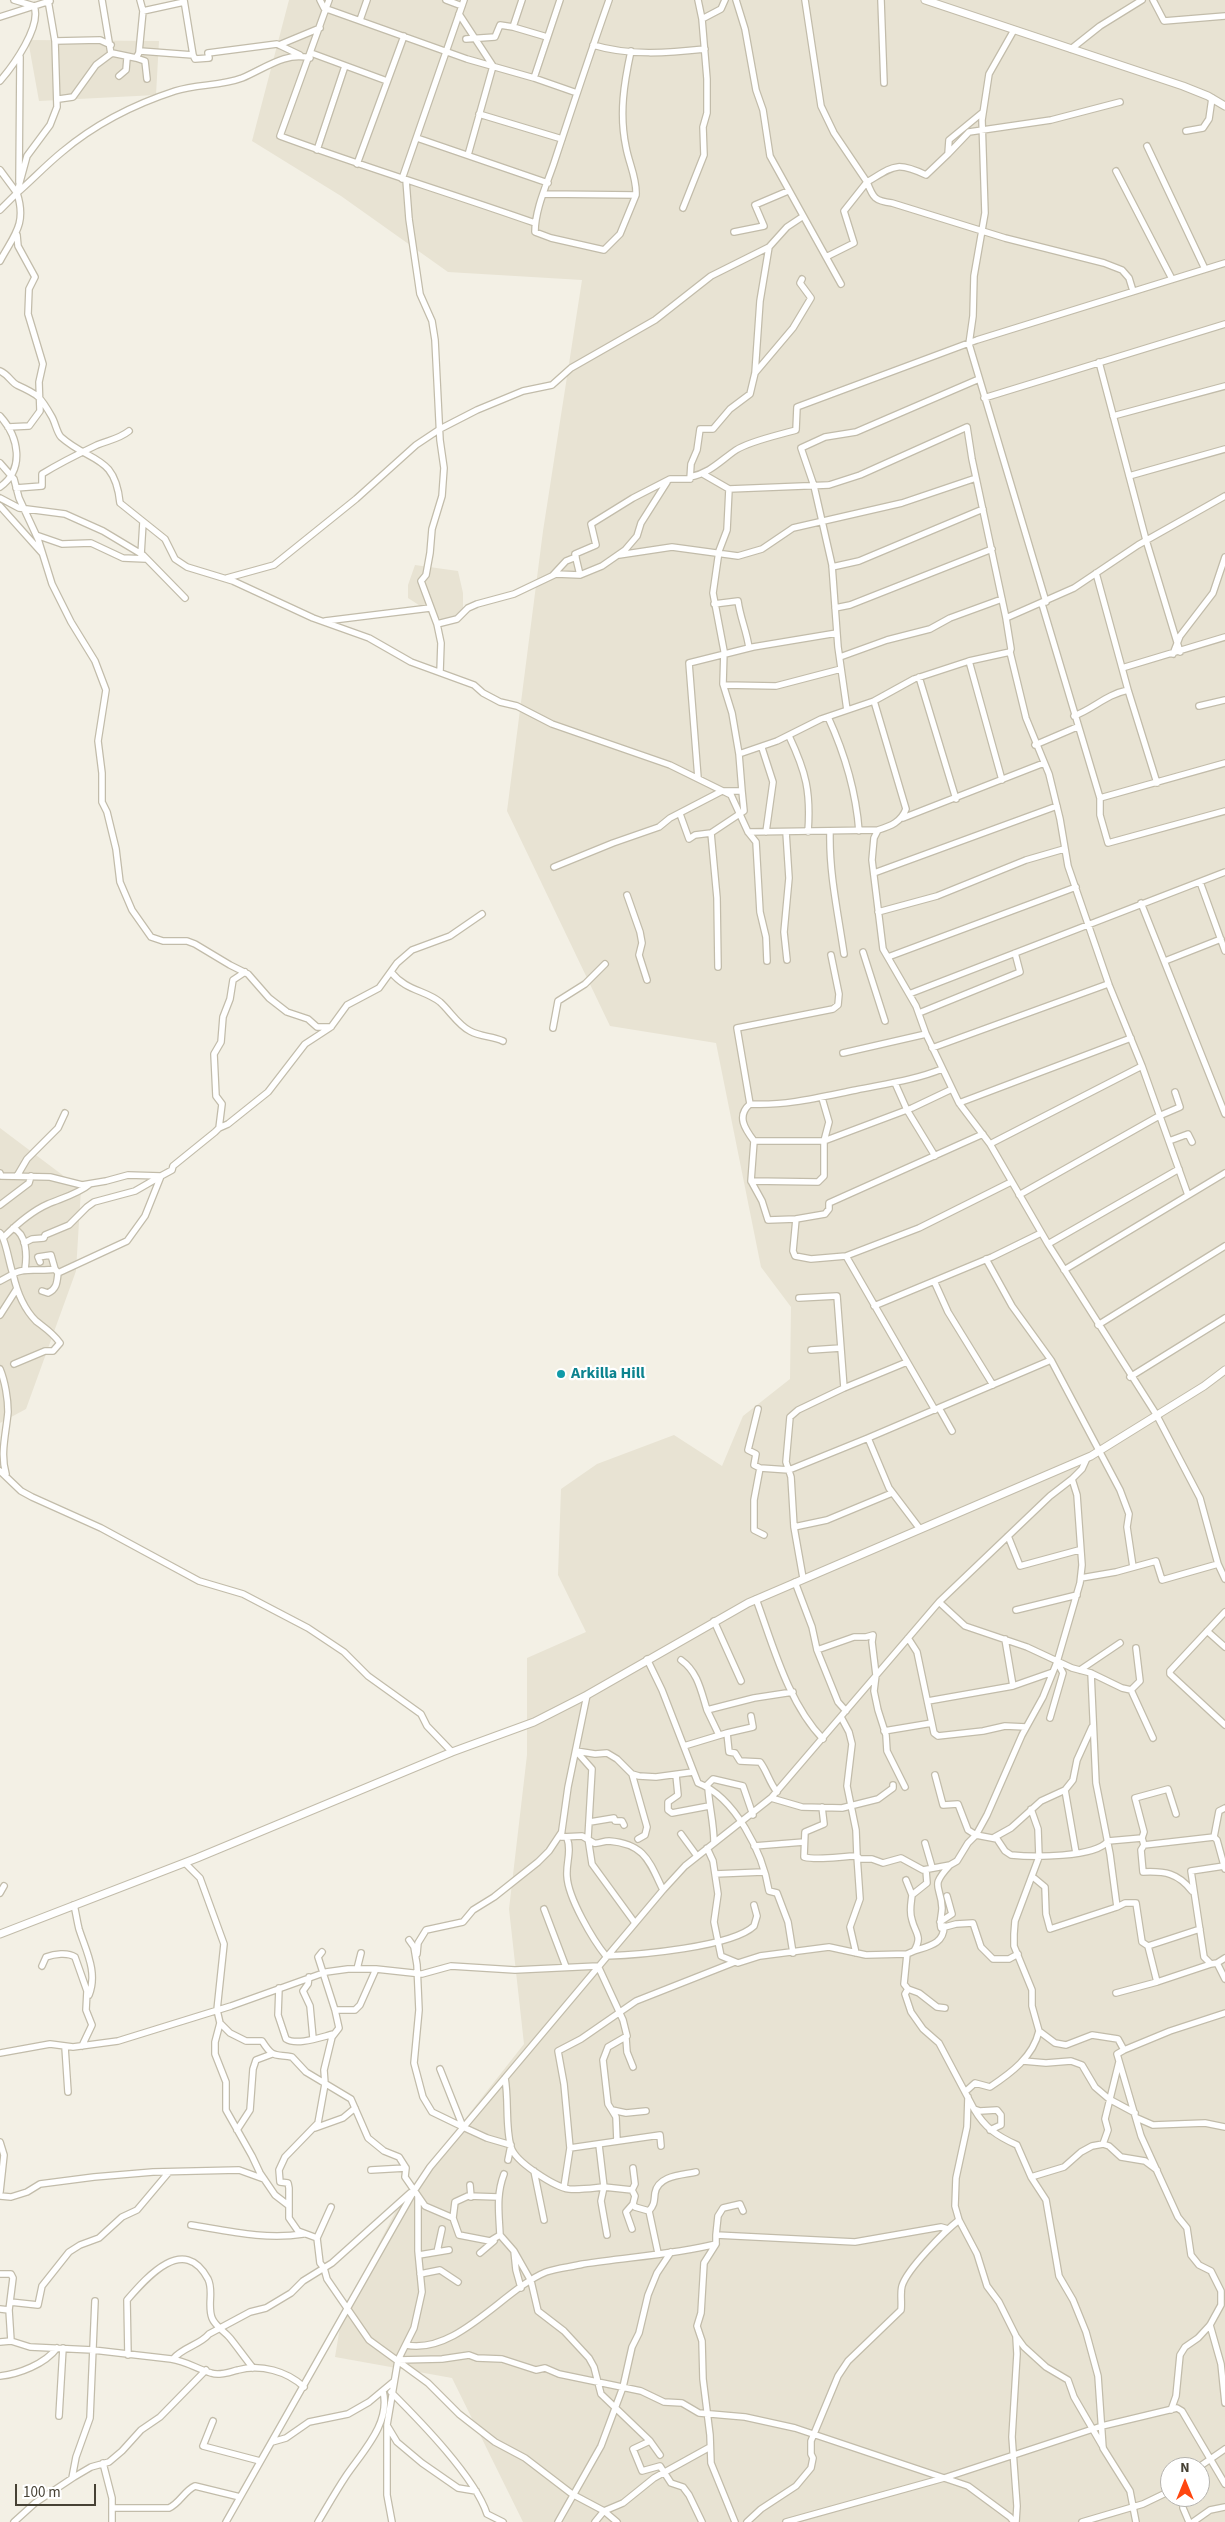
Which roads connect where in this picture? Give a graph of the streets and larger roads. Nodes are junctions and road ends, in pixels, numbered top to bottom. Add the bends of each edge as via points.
1 (14, 0) edge
2 (49, 0) edge
3 (102, 0) edge
4 (140, 0) edge
5 (320, 0) edge
6 (329, 0) edge
7 (367, 0) edge
8 (446, 0) edge
9 (522, 0) edge
10 (560, 0) edge
11 (609, 0) edge
12 (698, 0) edge
13 (725, 0) edge
14 (736, 0) edge
15 (805, 0) edge
16 (881, 0) edge
17 (925, 0) edge
18 (1142, 0) edge
19 (1154, 0) edge
20 (184, 1) edge
21 (463, 3) edge
22 (34, 6) junction
23 (326, 9) junction
24 (143, 11) junction
25 (459, 14) junction
26 (1225, 16) edge
27 (0, 17) edge
28 (702, 19) junction
29 (360, 20) junction
30 (513, 27) junction
31 (320, 28) junction
32 (1014, 30) junction
33 (404, 36) junction
34 (474, 37) junction
35 (548, 37) junction
36 (466, 39) dead end
37 (55, 41) junction
38 (111, 45) junction
39 (279, 45) junction
40 (593, 45) junction
41 (705, 49) junction
42 (1072, 49) junction
43 (446, 50) junction
44 (631, 51) junction
45 (111, 54) junction
46 (137, 55) junction
47 (193, 55) junction
48 (301, 55) junction
49 (20, 56) junction
50 (311, 56) junction
51 (128, 58) junction
52 (345, 66) junction
53 (493, 66) junction
54 (120, 76) dead end
55 (534, 78) junction
56 (147, 79) dead end
57 (0, 81) edge
58 (387, 81) junction
59 (884, 83) dead end
60 (577, 94) junction
61 (1212, 98) junction
62 (58, 99) junction
63 (1120, 102) dead end
64 (1225, 106) edge
65 (983, 112) junction
66 (479, 114) junction
67 (982, 130) junction
68 (1186, 131) dead end
69 (417, 138) junction
70 (562, 139) junction
71 (1147, 146) dead end
72 (318, 150) junction
73 (948, 154) junction
74 (468, 155) junction
75 (356, 164) junction
76 (0, 170) edge
77 (1116, 171) dead end
78 (404, 180) junction
79 (867, 182) junction
80 (548, 183) junction
81 (18, 191) junction
82 (788, 191) junction
83 (544, 194) junction
84 (636, 196) junction
85 (683, 208) dead end
86 (0, 210) edge
87 (802, 217) junction
88 (535, 223) junction
89 (982, 230) junction
90 (734, 232) dead end
91 (17, 235) junction
92 (769, 247) junction
93 (826, 257) junction
94 (0, 261) edge
95 (1225, 263) edge
96 (1205, 269) junction
97 (802, 279) dead end
98 (1172, 279) junction
99 (841, 284) dead end
100 (1133, 291) junction
101 (1225, 324) edge
102 (969, 344) junction
103 (1099, 362) junction
104 (0, 372) edge
105 (755, 373) junction
106 (979, 380) junction
107 (1225, 386) edge
108 (41, 398) junction
109 (984, 398) junction
110 (1113, 416) junction
111 (1, 418) edge
112 (8, 427) junction
113 (440, 429) junction
114 (129, 431) dead end
115 (1225, 449) edge
116 (82, 452) junction
117 (0, 463) edge
118 (703, 474) junction
119 (1129, 476) junction
120 (690, 477) junction
121 (11, 478) junction
122 (976, 478) junction
123 (670, 479) junction
124 (814, 486) junction
125 (0, 487) edge
126 (16, 488) junction
127 (729, 488) junction
128 (1225, 496) edge
129 (0, 498) edge
130 (0, 506) edge
131 (24, 508) junction
132 (983, 510) junction
133 (143, 522) junction
134 (822, 522) junction
135 (36, 535) junction
136 (1146, 540) junction
137 (992, 549) junction
138 (719, 553) junction
139 (43, 554) junction
140 (619, 555) junction
141 (144, 557) junction
142 (576, 557) junction
143 (1225, 557) edge
144 (832, 567) junction
145 (1096, 574) junction
146 (553, 575) junction
147 (580, 575) junction
148 (225, 579) junction
149 (185, 598) dead end
150 (1002, 599) junction
151 (1044, 603) junction
152 (714, 604) junction
153 (430, 608) junction
154 (835, 608) junction
155 (1006, 618) junction
156 (324, 622) junction
157 (437, 624) junction
158 (837, 633) junction
159 (1225, 637) edge
160 (1177, 643) junction
161 (749, 648) junction
162 (1010, 652) junction
163 (1180, 652) junction
164 (724, 654) junction
165 (1173, 654) junction
166 (840, 657) junction
167 (969, 662) junction
168 (1122, 668) junction
169 (841, 669) junction
170 (440, 672) junction
171 (919, 677) junction
172 (724, 685) junction
173 (1128, 690) junction
174 (1225, 700) edge
175 (874, 701) junction
176 (1199, 706) dead end
177 (847, 710) junction
178 (1074, 716) junction
179 (828, 717) junction
180 (1078, 727) junction
181 (789, 736) junction
182 (1035, 745) junction
183 (762, 748) junction
184 (739, 754) junction
185 (1044, 763) junction
186 (1225, 763) edge
187 (698, 778) junction
188 (1002, 780) junction
189 (1157, 783) junction
190 (722, 791) junction
191 (742, 791) junction
192 (1100, 798) junction
193 (956, 799) junction
194 (1057, 806) junction
195 (1225, 811) edge
196 (680, 814) junction
197 (739, 814) junction
198 (903, 818) junction
199 (878, 830) junction
200 (859, 831) junction
201 (748, 832) junction
202 (766, 832) junction
203 (786, 832) junction
204 (808, 832) junction
205 (830, 832) junction
206 (711, 833) junction
207 (1064, 849) junction
208 (554, 868) dead end
209 (1225, 872) edge
210 (874, 873) junction
211 (1200, 882) junction
212 (1076, 887) junction
213 (627, 895) dead end
214 (1141, 903) junction
215 (878, 912) junction
216 (482, 914) dead end
217 (1089, 925) junction
218 (1221, 939) junction
219 (1225, 951) edge
220 (863, 952) dead end
221 (844, 954) dead end
222 (1015, 954) junction
223 (831, 955) dead end
224 (888, 957) junction
225 (787, 960) dead end
226 (767, 961) dead end
227 (1165, 961) junction
228 (605, 964) dead end
229 (718, 967) dead end
230 (244, 972) junction
231 (391, 972) junction
232 (647, 980) dead end
233 (1108, 984) junction
234 (909, 994) junction
235 (919, 1013) junction
236 (885, 1021) dead end
237 (331, 1027) junction
238 (552, 1028) dead end
239 (926, 1034) junction
240 (1131, 1038) junction
241 (503, 1041) dead end
242 (932, 1048) junction
243 (843, 1053) dead end
244 (1142, 1066) junction
245 (942, 1069) junction
246 (895, 1083) junction
247 (952, 1089) junction
248 (1175, 1092) dead end
249 (1222, 1097) edge
250 (822, 1098) junction
251 (959, 1102) junction
252 (750, 1104) junction
253 (907, 1110) junction
254 (65, 1114) dead end
255 (1225, 1114) edge
256 (1159, 1116) junction
257 (219, 1128) junction
258 (983, 1134) junction
259 (754, 1141) junction
260 (1169, 1141) junction
261 (824, 1142) junction
262 (1192, 1142) dead end
263 (990, 1144) junction
264 (935, 1156) junction
265 (1179, 1169) junction
266 (1225, 1173) edge
267 (17, 1176) junction
268 (31, 1176) junction
269 (161, 1176) junction
270 (0, 1177) edge
271 (751, 1181) junction
272 (1012, 1182) junction
273 (90, 1184) junction
274 (1019, 1195) junction
275 (1188, 1195) junction
276 (0, 1205) edge
277 (796, 1219) junction
278 (13, 1228) junction
279 (1041, 1233) junction
280 (1, 1234) edge
281 (24, 1243) junction
282 (1048, 1244) junction
283 (1225, 1246) edge
284 (846, 1256) junction
285 (986, 1260) junction
286 (40, 1262) dead end
287 (25, 1269) junction
288 (1064, 1270) junction
289 (56, 1271) junction
290 (13, 1274) junction
291 (0, 1281) edge
292 (934, 1281) junction
293 (16, 1290) junction
294 (42, 1291) dead end
295 (799, 1298) dead end
296 (874, 1306) junction
297 (0, 1315) edge
298 (1225, 1318) edge
299 (1098, 1325) junction
300 (841, 1348) junction
301 (811, 1350) dead end
302 (1051, 1360) junction
303 (907, 1362) junction
304 (14, 1364) dead end
305 (0, 1369) edge
306 (1225, 1370) edge
307 (1130, 1377) junction
308 (993, 1385) junction
309 (844, 1388) junction
310 (758, 1409) dead end
311 (937, 1409) junction
312 (1156, 1414) junction
313 (952, 1431) dead end
314 (868, 1438) junction
315 (1099, 1450) junction
316 (1087, 1458) junction
317 (760, 1468) junction
318 (789, 1470) junction
319 (0, 1471) edge
320 (9, 1478) junction
321 (1072, 1479) junction
322 (892, 1493) junction
323 (794, 1527) junction
324 (920, 1528) junction
325 (764, 1535) dead end
326 (1008, 1536) junction
327 (1080, 1550) junction
328 (1218, 1564) junction
329 (1133, 1567) junction
330 (803, 1578) junction
331 (1081, 1578) junction
332 (1225, 1579) edge
333 (795, 1582) junction
334 (1077, 1595) junction
335 (756, 1599) junction
336 (940, 1602) junction
337 (1016, 1610) dead end
338 (1225, 1612) edge
339 (714, 1621) junction
340 (1207, 1631) junction
341 (908, 1638) junction
342 (1005, 1639) junction
343 (1120, 1643) dead end
344 (1225, 1647) edge
345 (1136, 1648) dead end
346 (816, 1650) junction
347 (647, 1659) junction
348 (681, 1660) dead end
349 (1056, 1662) junction
350 (1080, 1670) junction
351 (1053, 1672) junction
352 (1091, 1673) junction
353 (876, 1675) junction
354 (741, 1681) dead end
355 (1012, 1686) junction
356 (1131, 1690) junction
357 (793, 1692) junction
358 (587, 1695) junction
359 (928, 1702) junction
360 (707, 1710) junction
361 (846, 1711) junction
362 (751, 1716) dead end
363 (841, 1717) junction
364 (1050, 1718) dead end
365 (932, 1723) junction
366 (1225, 1725) edge
367 (1092, 1727) junction
368 (1026, 1728) junction
369 (884, 1731) junction
370 (727, 1733) junction
371 (719, 1735) junction
372 (823, 1738) junction
373 (1153, 1738) dead end
374 (684, 1746) junction
375 (576, 1751) junction
376 (452, 1752) junction
377 (693, 1772) junction
378 (632, 1774) junction
379 (676, 1774) junction
380 (935, 1775) dead end
381 (894, 1785) dead end
382 (707, 1786) junction
383 (905, 1787) dead end
384 (1065, 1790) junction
385 (777, 1792) junction
386 (771, 1798) junction
387 (709, 1806) junction
388 (850, 1806) junction
389 (822, 1807) junction
390 (1225, 1808) edge
391 (1031, 1810) junction
392 (1176, 1814) dead end
393 (753, 1815) junction
394 (590, 1822) junction
395 (742, 1823) junction
396 (624, 1825) dead end
397 (561, 1833) junction
398 (681, 1834) dead end
399 (976, 1836) junction
400 (1214, 1837) junction
401 (567, 1838) junction
402 (588, 1838) junction
403 (638, 1838) dead end
404 (993, 1838) junction
405 (1142, 1838) junction
406 (1108, 1841) junction
407 (804, 1842) junction
408 (714, 1843) junction
409 (925, 1843) dead end
410 (1144, 1845) junction
411 (754, 1846) junction
412 (707, 1848) junction
413 (1076, 1853) junction
414 (697, 1856) junction
415 (857, 1856) junction
416 (1039, 1856) junction
417 (185, 1863) junction
418 (950, 1865) junction
419 (929, 1868) junction
420 (1224, 1868) edge
421 (763, 1872) junction
422 (715, 1874) junction
423 (1033, 1877) junction
424 (906, 1880) dead end
425 (4, 1886) dead end
426 (663, 1890) junction
427 (1193, 1891) junction
428 (0, 1894) edge
429 (912, 1896) junction
430 (947, 1896) dead end
431 (754, 1904) dead end
432 (74, 1905) junction
433 (1117, 1907) junction
434 (544, 1909) dead end
435 (636, 1923) junction
436 (942, 1924) junction
437 (1200, 1929) junction
438 (0, 1934) edge
439 (409, 1940) dead end
440 (717, 1942) junction
441 (1148, 1946) junction
442 (914, 1951) junction
443 (322, 1952) dead end
444 (361, 1953) dead end
445 (793, 1953) junction
446 (856, 1953) junction
447 (907, 1954) junction
448 (1018, 1954) junction
449 (606, 1956) junction
450 (1225, 1958) edge
451 (735, 1962) junction
452 (1214, 1963) junction
453 (42, 1966) dead end
454 (598, 1966) junction
455 (566, 1967) junction
456 (357, 1969) junction
457 (376, 1969) junction
458 (324, 1973) junction
459 (417, 1974) junction
460 (309, 1977) junction
461 (1225, 1979) edge
462 (1157, 1982) junction
463 (279, 1988) junction
464 (908, 1989) junction
465 (1116, 1993) dead end
466 (87, 2000) junction
467 (945, 2008) dead end
468 (217, 2010) junction
469 (335, 2010) junction
470 (619, 2012) junction
471 (1225, 2013) edge
472 (220, 2023) junction
473 (1039, 2031) junction
474 (334, 2034) junction
475 (313, 2038) junction
476 (626, 2038) junction
477 (82, 2046) junction
478 (65, 2047) junction
479 (1124, 2050) junction
480 (0, 2053) edge
481 (272, 2054) junction
482 (1119, 2060) junction
483 (1023, 2061) junction
484 (633, 2067) dead end
485 (440, 2068) dead end
486 (505, 2078) junction
487 (325, 2084) junction
488 (68, 2092) dead end
489 (966, 2094) junction
490 (1109, 2099) junction
491 (355, 2108) junction
492 (974, 2109) junction
493 (612, 2110) junction
494 (646, 2111) dead end
495 (1136, 2116) junction
496 (463, 2127) junction
497 (1225, 2127) edge
498 (315, 2128) junction
499 (237, 2130) junction
500 (990, 2130) junction
501 (617, 2141) junction
502 (0, 2142) edge
503 (1103, 2144) junction
504 (511, 2145) junction
505 (599, 2145) junction
506 (661, 2146) dead end
507 (570, 2148) junction
508 (508, 2160) dead end
509 (406, 2168) junction
510 (633, 2168) dead end
511 (371, 2170) dead end
512 (534, 2170) junction
513 (1158, 2171) junction
514 (170, 2172) junction
515 (696, 2172) dead end
516 (504, 2174) dead end
517 (1031, 2177) junction
518 (264, 2180) junction
519 (470, 2185) dead end
520 (564, 2188) junction
521 (604, 2188) junction
522 (632, 2190) junction
523 (0, 2192) edge
524 (416, 2193) junction
525 (0, 2196) edge
526 (471, 2196) junction
527 (498, 2197) junction
528 (633, 2204) junction
529 (288, 2205) junction
530 (331, 2207) dead end
531 (649, 2211) junction
532 (743, 2211) dead end
533 (453, 2218) junction
534 (544, 2220) dead end
535 (959, 2220) junction
536 (191, 2225) dead end
537 (632, 2229) dead end
538 (948, 2229) junction
539 (442, 2230) dead end
540 (303, 2234) junction
541 (607, 2235) dead end
542 (716, 2235) junction
543 (498, 2237) junction
544 (318, 2238) junction
545 (716, 2244) junction
546 (449, 2250) dead end
547 (514, 2251) junction
548 (438, 2252) junction
549 (672, 2252) junction
550 (480, 2253) dead end
551 (658, 2253) junction
552 (419, 2255) junction
553 (324, 2268) junction
554 (0, 2274) edge
555 (420, 2274) junction
556 (458, 2282) dead end
557 (531, 2282) junction
558 (521, 2288) junction
559 (1223, 2296) edge
560 (96, 2301) dead end
561 (10, 2302) junction
562 (0, 2309) edge
563 (9, 2310) junction
564 (346, 2310) junction
565 (1210, 2325) junction
566 (220, 2328) junction
567 (1016, 2336) junction
568 (11, 2341) junction
569 (0, 2342) edge
570 (406, 2345) junction
571 (60, 2348) junction
572 (93, 2350) junction
573 (128, 2355) junction
574 (173, 2359) junction
575 (398, 2360) junction
576 (253, 2368) junction
577 (206, 2370) junction
578 (0, 2376) edge
579 (1224, 2380) edge
580 (392, 2382) junction
581 (598, 2382) junction
582 (304, 2387) junction
583 (623, 2387) junction
584 (383, 2390) junction
585 (391, 2392) junction
586 (1225, 2403) edge
587 (616, 2407) junction
588 (1171, 2410) junction
589 (708, 2414) junction
590 (59, 2416) dead end
591 (213, 2421) dead end
592 (387, 2425) junction
593 (1102, 2426) junction
594 (1092, 2430) junction
595 (813, 2434) junction
596 (650, 2441) junction
597 (272, 2442) junction
598 (710, 2447) junction
599 (1104, 2448) junction
600 (1225, 2449) edge
601 (660, 2455) dead end
602 (1013, 2456) junction
603 (1208, 2457) edge
604 (1210, 2458) edge
605 (260, 2461) junction
606 (1210, 2461) edge
607 (103, 2463) junction
608 (666, 2471) junction
609 (72, 2478) junction
610 (944, 2478) junction
611 (1225, 2484) edge
612 (477, 2491) junction
613 (572, 2494) junction
614 (240, 2497) junction
615 (1160, 2497) edge
616 (1134, 2505) junction
617 (1183, 2507) edge
618 (1225, 2507) edge
619 (112, 2508) junction
620 (604, 2511) junction
621 (390, 2521) edge
622 (14, 2522) edge
623 (112, 2522) edge
624 (226, 2522) edge
625 (318, 2522) edge
626 (503, 2522) edge
627 (558, 2522) edge
628 (595, 2522) edge
629 (617, 2522) edge
630 (702, 2522) edge
631 (735, 2522) edge
632 (747, 2522) edge
633 (786, 2522) edge
634 (1015, 2522) edge
635 (1082, 2522) edge
636 (1136, 2522) edge
637 (1191, 2522) edge

1 - 22 street
2 - 22 street
2 - 37 street
3 - 38 street
4 - 24 street
5 - 23 street
6 - 23 street
7 - 29 street
8 - 21 street
9 - 30 street
10 - 35 street
11 - 40 street
12 - 28 street
13 - 28 street via 721,8
14 - 82 street via 745,29 770,156
15 - 79 street via 821,106 834,133
16 - 59 street
17 - 32 street
18 - 42 street via 1100,26
19 - 26 street via 1164,21
20 - 24 street
20 - 47 street
21 - 25 street
22 - 27 street
22 - 49 street via 33,27
23 - 29 street
23 - 31 street
24 - 46 street
25 - 34 street
25 - 43 street
28 - 41 street
29 - 33 street
30 - 34 street via 500,26 495,37
30 - 35 street
31 - 39 street
31 - 50 street
32 - 42 street
32 - 65 street via 989,74
33 - 43 street
33 - 58 street
34 - 36 street
34 - 53 street
35 - 55 street
37 - 38 street via 100,40
37 - 62 street
38 - 45 street
39 - 47 street via 208,54 209,58 195,59
39 - 48 street
40 - 44 street
40 - 60 street
41 - 44 street via 664,53
41 - 85 street via 707,113 703,127 704,155
42 - 61 street
43 - 53 street
43 - 69 street
44 - 84 street via 621,121
45 - 51 street
45 - 62 street via 91,72 76,94 69,99
46 - 47 street
46 - 51 street
46 - 56 street via 145,61
48 - 50 street
48 - 81 street via 289,56 243,77 177,90 124,111 63,151
49 - 57 street
49 - 81 street
50 - 52 street
50 - 72 street via 280,136
51 - 54 street via 126,70
52 - 58 street
52 - 72 street
53 - 55 street
53 - 66 street
55 - 60 street
58 - 75 street
60 - 70 street
61 - 64 street
61 - 68 street via 1209,120 1203,128
62 - 81 street via 50,125 28,156
63 - 67 street via 1050,120
65 - 67 street
65 - 73 street via 949,140
66 - 70 street
66 - 74 street
67 - 73 street via 969,132
67 - 89 street via 986,213
69 - 74 street
69 - 78 street
70 - 80 street
71 - 96 street
72 - 75 street
73 - 79 street via 926,175 909,167 894,166
74 - 80 street
75 - 78 street
76 - 81 street
77 - 98 street
78 - 88 street
78 - 113 street via 420,294 432,321 435,340
79 - 89 street via 878,202 892,203
79 - 93 street via 844,211 854,243
80 - 83 street
81 - 86 street
81 - 91 street via 22,209
82 - 87 street
82 - 90 street via 755,206 764,226
83 - 84 street
83 - 88 street
84 - 88 street via 620,234 604,250 535,232
87 - 92 street via 787,227
87 - 93 street
89 - 100 street via 1122,270
89 - 102 street via 974,276
91 - 94 street
91 - 108 street via 18,246 35,277 29,289 28,314 43,364 39,382
92 - 105 street via 760,301
92 - 113 street via 711,276 655,320 571,368 552,385 523,391
93 - 99 street
95 - 96 street
96 - 98 street
97 - 105 street via 800,283 811,298 793,328
98 - 100 street
100 - 102 street
101 - 103 street
102 - 106 street
102 - 118 street via 797,407 796,430 738,449
103 - 109 street
103 - 110 street
104 - 108 street
105 - 120 street via 750,394 730,409 713,429 700,429
106 - 109 street
106 - 124 street via 856,432 825,437 801,448
107 - 110 street
108 - 112 street via 40,411 29,426
108 - 116 street via 61,437
109 - 151 street
110 - 119 street
111 - 112 street
112 - 121 street via 18,454
113 - 148 street via 416,445 356,499 274,565
113 - 153 street via 444,468 442,496 422,581
114 - 116 street via 119,439
115 - 119 street
116 - 126 street via 42,474 42,486
116 - 133 street via 107,466 118,485 120,503
117 - 121 street
118 - 120 street
118 - 127 street
119 - 136 street
120 - 123 street
121 - 125 street
121 - 126 street
122 - 124 street via 967,427 860,475 829,485
122 - 132 street
122 - 134 street via 902,503
123 - 140 street via 642,522 637,536
123 - 142 street via 591,524 596,545 575,554
124 - 127 street
124 - 134 street
126 - 131 street
127 - 138 street via 727,530
128 - 136 street
129 - 131 street
130 - 139 street
131 - 135 street
131 - 141 street via 65,514 103,531
132 - 137 street
132 - 144 street via 859,561
133 - 141 street
133 - 148 street via 165,539 172,555 187,567
134 - 138 street via 793,528 762,550 738,556
134 - 144 street
135 - 139 street
135 - 141 street via 62,544 91,543 123,558
136 - 145 street
136 - 160 street
137 - 150 street
137 - 154 street
138 - 140 street via 672,548
138 - 152 street
139 - 230 street via 52,584 95,661 106,690 98,741 102,802 116,849 120,882 132,910 151,937 163,941 187,941
140 - 147 street
141 - 149 street
142 - 146 street via 566,561
142 - 147 street
143 - 160 street via 1212,593
144 - 154 street
145 - 151 street
145 - 168 street
146 - 147 street
146 - 157 street via 514,594 468,608 457,619
148 - 156 street
150 - 155 street
150 - 166 street via 930,629
151 - 155 street
151 - 178 street
152 - 161 street via 738,601
152 - 164 street
153 - 156 street
153 - 157 street
154 - 158 street
155 - 162 street
156 - 170 street via 369,638 411,662
157 - 170 street via 441,643
158 - 161 street
158 - 166 street
159 - 163 street
160 - 163 street
160 - 165 street
161 - 164 street
162 - 167 street
162 - 182 street
163 - 165 street
164 - 172 street
164 - 187 street via 689,663
165 - 168 street
166 - 169 street
167 - 171 street
167 - 188 street
168 - 173 street
169 - 172 street via 776,686
169 - 177 street
170 - 187 street via 474,685 500,702 517,706 552,724 640,753
171 - 175 street
171 - 193 street
172 - 184 street
173 - 178 street via 1110,694 1089,710
173 - 189 street
174 - 176 street
175 - 177 street
175 - 198 street via 906,809
177 - 179 street
178 - 180 street
179 - 181 street
179 - 200 street via 846,767
180 - 182 street
180 - 192 street
181 - 183 street
181 - 204 street via 807,779 810,803
182 - 185 street
183 - 184 street
183 - 202 street via 773,782
184 - 191 street
185 - 188 street
185 - 194 street
186 - 189 street
187 - 190 street
188 - 193 street
189 - 192 street
190 - 191 street
190 - 196 street
190 - 197 street via 731,795
191 - 197 street via 744,811
192 - 195 street via 1100,815 1108,843
193 - 198 street
194 - 207 street
194 - 210 street
196 - 206 street via 689,839
196 - 208 street via 659,827 613,842
197 - 201 street
197 - 206 street
198 - 199 street
199 - 200 street
199 - 210 street via 874,838
200 - 205 street
201 - 202 street
201 - 226 street via 756,842
202 - 203 street
203 - 204 street
203 - 225 street via 789,878 784,932
204 - 205 street
205 - 221 street via 832,881
206 - 229 street via 717,898
207 - 212 street
207 - 215 street via 1026,860 937,896
209 - 211 street
210 - 215 street
211 - 214 street
211 - 218 street
212 - 217 street
212 - 224 street
213 - 232 street via 640,932 639,955
214 - 217 street
214 - 227 street
215 - 224 street via 883,949
216 - 231 street via 450,936 412,950
217 - 222 street
217 - 233 street
218 - 219 street
218 - 227 street
220 - 236 street
222 - 234 street
222 - 235 street via 1020,972
223 - 252 street via 839,994 838,1005 833,1009 737,1028
224 - 234 street
227 - 249 street
228 - 238 street via 586,984 558,1001
230 - 237 street via 286,1012 308,1019 317,1027
230 - 257 street via 233,980 223,1017 221,1042 214,1054 216,1096 222,1104
231 - 237 street via 379,988 347,1006
231 - 241 street via 408,987 439,1002 468,1030
233 - 240 street
233 - 242 street
234 - 235 street
235 - 239 street
237 - 257 street via 305,1044 268,1092
239 - 242 street
239 - 243 street
240 - 244 street
240 - 251 street
242 - 245 street
244 - 256 street
244 - 263 street
245 - 246 street
245 - 247 street
246 - 250 street
246 - 253 street
247 - 251 street
247 - 253 street
248 - 256 street via 1180,1107
249 - 255 street
250 - 252 street via 770,1105
250 - 261 street via 829,1122
251 - 258 street
252 - 259 street via 744,1109 742,1118 744,1128
253 - 261 street
253 - 264 street
254 - 267 street via 58,1128 27,1159
256 - 260 street
256 - 274 street
257 - 269 street
258 - 263 street
258 - 264 street
259 - 261 street
259 - 271 street
260 - 262 street via 1188,1134
260 - 265 street
261 - 271 street via 824,1176 818,1182
263 - 272 street
264 - 277 street via 829,1203 825,1214
265 - 275 street
265 - 282 street
266 - 275 street
267 - 268 street
267 - 270 street
268 - 273 street
268 - 276 street via 29,1183
269 - 273 street via 128,1174
269 - 281 street via 135,1191 94,1202 69,1225 45,1234 44,1238
269 - 289 street via 145,1216 127,1241
271 - 277 street via 768,1220
272 - 274 street
272 - 284 street via 919,1228
273 - 278 street via 45,1205
274 - 279 street
275 - 288 street
277 - 284 street via 795,1256 811,1259
278 - 280 street
278 - 281 street
279 - 282 street
279 - 285 street
280 - 290 street
281 - 287 street
282 - 288 street
283 - 299 street
284 - 296 street
285 - 292 street
285 - 302 street via 1012,1306
286 - 289 street via 38,1257 51,1255
287 - 289 street
287 - 290 street
288 - 299 street
289 - 294 street via 53,1290 48,1293
290 - 291 street
290 - 293 street
292 - 296 street
292 - 308 street via 948,1312
293 - 297 street
293 - 304 street via 26,1310 60,1343 55,1350
295 - 300 street via 837,1296
296 - 303 street
298 - 307 street
299 - 307 street
300 - 301 street
300 - 309 street
302 - 308 street
302 - 315 street
303 - 309 street
303 - 311 street
305 - 320 street via 8,1412 0,1450 1,1466
306 - 312 street
307 - 312 street
308 - 311 street
309 - 318 street via 790,1417 786,1462
310 - 317 street via 748,1450 756,1454 754,1465
311 - 313 street
311 - 314 street
312 - 315 street
312 - 328 street via 1200,1498
314 - 318 street
314 - 322 street
315 - 316 street
315 - 329 street via 1129,1514
316 - 321 street
316 - 324 street
317 - 318 street
317 - 325 street via 754,1500 754,1530
318 - 323 street
319 - 320 street
320 - 376 street via 32,1497 100,1528 199,1581 243,1594 308,1628 344,1652 368,1676 422,1714 427,1726
321 - 326 street
321 - 327 street via 1077,1495
322 - 323 street via 827,1520
322 - 324 street
323 - 330 street
324 - 330 street
326 - 327 street via 1020,1566
326 - 336 street
327 - 331 street
328 - 329 street via 1162,1580 1156,1561
328 - 332 street
329 - 331 street
330 - 333 street
331 - 334 street
333 - 335 street
333 - 346 street via 812,1627
334 - 337 street
334 - 349 street
335 - 339 street
335 - 357 street via 780,1667
336 - 341 street
336 - 342 street via 965,1626
338 - 340 street
339 - 347 street
339 - 354 street
340 - 344 street
340 - 366 street via 1170,1674
341 - 353 street
341 - 359 street via 917,1652
342 - 349 street
342 - 355 street
343 - 350 street
345 - 356 street via 1140,1681
346 - 353 street via 854,1637 873,1635
346 - 361 street via 838,1702
347 - 358 street
347 - 374 street
348 - 360 street via 689,1666 699,1683
349 - 350 street
349 - 351 street
349 - 364 street via 1062,1673
350 - 352 street
351 - 355 street
351 - 368 street
352 - 356 street
352 - 367 street
353 - 361 street
353 - 369 street via 874,1691
355 - 359 street
356 - 373 street
357 - 360 street
357 - 372 street via 801,1710
358 - 375 street
358 - 376 street via 534,1722
359 - 365 street
360 - 371 street
361 - 363 street
362 - 370 street via 753,1727
363 - 372 street
363 - 388 street via 852,1744 847,1786
365 - 368 street via 938,1736 1005,1726
365 - 369 street
367 - 384 street via 1077,1760 1073,1780
367 - 406 street via 1096,1783
368 - 399 street
369 - 383 street via 887,1751
370 - 371 street
370 - 385 street via 729,1752 735,1753 740,1761 760,1762
371 - 374 street
372 - 385 street
374 - 377 street
375 - 378 street via 607,1753
375 - 394 street via 592,1769
375 - 397 street
376 - 417 street
377 - 379 street
377 - 382 street via 698,1783
378 - 379 street via 656,1777
378 - 403 street via 647,1827 645,1835
379 - 387 street via 678,1795 668,1802 668,1810 672,1813
380 - 399 street via 943,1805 958,1804 968,1830
381 - 388 street via 878,1799
382 - 387 street
382 - 393 street via 713,1779 743,1786
382 - 395 street via 722,1797
384 - 391 street via 1041,1801
384 - 413 street
385 - 386 street
386 - 389 street via 802,1807
386 - 393 street
387 - 408 street via 714,1821
388 - 389 street
388 - 415 street via 856,1830
389 - 407 street via 824,1824 805,1832
390 - 400 street via 1220,1810
391 - 404 street via 1011,1828
391 - 416 street via 1038,1829
392 - 405 street via 1168,1789 1134,1798 1144,1832
393 - 395 street
394 - 396 street via 614,1818
394 - 402 street
395 - 408 street
395 - 411 street
397 - 401 street via 562,1838
397 - 459 street via 538,1862 473,1910 463,1922 426,1930 418,1943
398 - 414 street
399 - 404 street
399 - 418 street
400 - 410 street
400 - 420 street via 1218,1840
401 - 402 street
401 - 449 street via 570,1851 568,1883 584,1920
402 - 426 street via 594,1843 606,1841 635,1847 651,1862
402 - 435 street via 592,1864
404 - 416 street via 1011,1855
405 - 406 street
405 - 410 street
406 - 413 street
406 - 433 street
407 - 411 street
407 - 415 street via 804,1857
408 - 412 street
409 - 419 street
410 - 427 street via 1141,1850 1143,1872 1164,1871
411 - 421 street
412 - 414 street
412 - 422 street
413 - 416 street
414 - 426 street
415 - 419 street via 883,1863 901,1858 920,1870
415 - 446 street via 860,1899 850,1927
416 - 423 street
417 - 432 street
417 - 468 street via 204,1886 224,1944
418 - 419 street
418 - 436 street via 939,1877 937,1885
419 - 429 street via 927,1883
420 - 427 street via 1191,1871
421 - 422 street
421 - 445 street via 769,1891 776,1893 788,1922
422 - 440 street
423 - 433 street via 1046,1888 1046,1914 1050,1929
423 - 448 street via 1015,1921 1014,1946
424 - 429 street
425 - 428 street
426 - 435 street
427 - 437 street
429 - 442 street via 912,1922 918,1930
430 - 436 street via 952,1914
431 - 440 street via 757,1916 754,1926
432 - 438 street
432 - 466 street via 79,1930 90,1956 92,1984
433 - 441 street via 1136,1903 1142,1942
434 - 455 street
435 - 449 street
436 - 442 street via 944,1934 939,1942
436 - 448 street via 973,1923 980,1947 997,1961
437 - 441 street
437 - 452 street via 1204,1957
439 - 459 street via 416,1953
440 - 449 street
440 - 451 street via 721,1956
441 - 462 street
442 - 447 street
443 - 458 street via 318,1957
444 - 456 street
445 - 446 street via 829,1947
445 - 451 street
446 - 447 street
447 - 464 street via 903,1975
448 - 473 street via 1032,1990 1032,2006
449 - 454 street
450 - 452 street
451 - 470 street via 643,1998
452 - 461 street
452 - 462 street
453 - 466 street via 46,1957 72,1954
454 - 455 street
454 - 470 street
454 - 486 street
455 - 459 street via 515,1970 451,1966
456 - 457 street
456 - 458 street
457 - 459 street
457 - 469 street via 356,2010
458 - 460 street
458 - 469 street
459 - 496 street via 419,2010 414,2063 423,2097 432,2112
460 - 463 street
460 - 475 street via 303,1991 310,2006
462 - 465 street
463 - 468 street
463 - 475 street via 278,2015 286,2039 296,2042
464 - 467 street via 937,2007
464 - 489 street via 905,1994 911,2012 922,2029 938,2043
466 - 477 street via 86,2010 92,2025
468 - 472 street
468 - 477 street via 118,2041
469 - 474 street via 338,2028
470 - 476 street
470 - 507 street via 556,2054 564,2084
471 - 479 street
472 - 481 street via 230,2033 246,2041 262,2041
472 - 499 street via 215,2054 226,2082 226,2110
473 - 479 street via 1066,2045 1092,2035 1118,2039
473 - 483 street
474 - 475 street
474 - 487 street via 324,2070
476 - 484 street
476 - 493 street via 608,2047 603,2060 608,2104
477 - 478 street
478 - 480 street via 50,2044
478 - 488 street
479 - 482 street via 1117,2054
481 - 487 street via 292,2056 306,2072
481 - 499 street via 256,2060 250,2110
482 - 490 street
482 - 495 street
483 - 489 street via 990,2087 975,2083
483 - 490 street via 1082,2065 1095,2087
485 - 496 street
486 - 496 street
486 - 504 street
487 - 491 street via 351,2099
487 - 498 street
489 - 492 street
489 - 535 street via 967,2127 956,2178 955,2206
490 - 495 street
490 - 503 street via 1105,2118 1108,2130
491 - 498 street via 343,2118
491 - 509 street via 368,2138 384,2151 399,2157
492 - 500 street via 983,2125
492 - 500 street via 996,2110 1001,2115 1001,2125
493 - 494 street via 626,2113
493 - 501 street via 616,2117
495 - 497 street via 1153,2125 1205,2123
495 - 513 street via 1148,2153
496 - 504 street
496 - 524 street via 430,2167
498 - 529 street via 285,2157 279,2170 280,2182 288,2183
499 - 518 street
500 - 517 street via 1017,2145
501 - 505 street
501 - 506 street via 660,2135
502 - 523 street via 4,2155
503 - 513 street via 1121,2157 1145,2161
503 - 517 street via 1092,2146 1064,2167
504 - 508 street
504 - 512 street via 515,2156
505 - 507 street
505 - 521 street
507 - 520 street
509 - 511 street
509 - 524 street via 405,2177
510 - 522 street via 635,2184
512 - 520 street
512 - 534 street
513 - 559 street via 1178,2217 1187,2228 1191,2254 1199,2265 1210,2271
514 - 518 street via 239,2170
514 - 525 street via 74,2179 40,2184 11,2197
514 - 561 street via 137,2210 122,2217 98,2238 69,2252 42,2286 38,2305
515 - 531 street via 664,2179 655,2190 655,2204
516 - 527 street
517 - 593 street via 1046,2200 1059,2276 1086,2332 1098,2376
518 - 529 street
519 - 526 street
520 - 521 street
521 - 522 street
521 - 541 street via 601,2201
522 - 528 street via 635,2196
524 - 533 street via 426,2206
524 - 552 street
524 - 553 street
524 - 564 street
526 - 527 street
526 - 533 street via 455,2202
527 - 543 street
528 - 531 street
528 - 537 street via 626,2212
529 - 540 street via 289,2218
530 - 544 street
531 - 551 street
532 - 542 street via 740,2204 723,2208 718,2216
533 - 543 street via 459,2236 490,2241
535 - 538 street
535 - 567 street via 977,2254 988,2286
536 - 540 street via 263,2236
538 - 542 street via 941,2227 855,2242
538 - 595 street via 906,2279 902,2286 901,2310 848,2361 838,2376
539 - 548 street
540 - 544 street
542 - 545 street
543 - 547 street
543 - 550 street
544 - 553 street via 320,2263
545 - 549 street
545 - 589 street via 704,2263 701,2313 697,2326 702,2341
546 - 548 street
547 - 557 street
547 - 558 street
548 - 552 street
549 - 551 street
549 - 583 street via 657,2273 648,2295
551 - 557 street via 559,2269
552 - 555 street
553 - 564 street
553 - 566 street via 266,2308 250,2312
554 - 561 street via 10,2274 13,2278
555 - 556 street via 440,2270
555 - 570 street via 422,2292 415,2325
557 - 558 street
557 - 581 street via 538,2311 564,2331 590,2358
558 - 570 street via 461,2331 417,2347
559 - 565 street
560 - 572 street
561 - 563 street
562 - 563 street
563 - 568 street
564 - 575 street via 353,2315 369,2340
564 - 582 street
565 - 579 street
565 - 588 street via 1180,2355 1176,2396
566 - 573 street via 212,2318 208,2281 198,2266 184,2260 169,2260 141,2283 127,2300
566 - 574 street via 180,2351
566 - 576 street
567 - 594 street via 1046,2367 1068,2380
567 - 602 street
568 - 569 street
568 - 571 street via 30,2347
570 - 575 street
571 - 572 street
571 - 578 street via 50,2357 10,2375
571 - 590 street
572 - 573 street
572 - 609 street via 90,2418
573 - 574 street
574 - 577 street
575 - 580 street
575 - 581 street via 469,2356 502,2359 536,2370 545,2368
575 - 613 street via 495,2442 525,2458
576 - 577 street via 222,2374
576 - 582 street via 280,2372
577 - 607 street via 160,2417 141,2430 109,2462
579 - 586 street
580 - 584 street
580 - 585 street
581 - 583 street
581 - 587 street via 601,2394
582 - 597 street
583 - 587 street
583 - 589 street via 664,2402 682,2403 699,2413
584 - 597 street via 348,2414 308,2422 286,2438
584 - 625 street via 385,2400 381,2422 368,2448
585 - 592 street
585 - 612 street via 419,2420
587 - 596 street
587 - 613 street via 601,2446
588 - 593 street
588 - 603 street via 1177,2408 1182,2411
589 - 595 street via 744,2416
589 - 598 street
591 - 605 street via 203,2446
592 - 612 street via 397,2442 422,2463 458,2488
592 - 621 street
593 - 594 street
593 - 599 street
594 - 599 street
594 - 602 street
595 - 610 street
595 - 632 street via 811,2468 796,2486
596 - 601 street
596 - 608 street via 633,2449 642,2471 660,2466
597 - 605 street
598 - 608 street
598 - 631 street via 711,2463
599 - 616 street via 1122,2476
600 - 604 street
602 - 610 street
602 - 634 street
605 - 614 street
606 - 611 street
607 - 609 street
607 - 619 street
608 - 620 street via 623,2503
608 - 630 street via 672,2483 689,2495
609 - 622 street
610 - 633 street
610 - 634 street via 975,2490
612 - 626 street via 487,2514
613 - 620 street
613 - 627 street
614 - 619 street via 195,2486 176,2505 168,2508
614 - 624 street
615 - 616 street
616 - 635 street
616 - 636 street
617 - 637 street
618 - 637 street via 1210,2510
619 - 623 street
620 - 628 street
620 - 629 street

